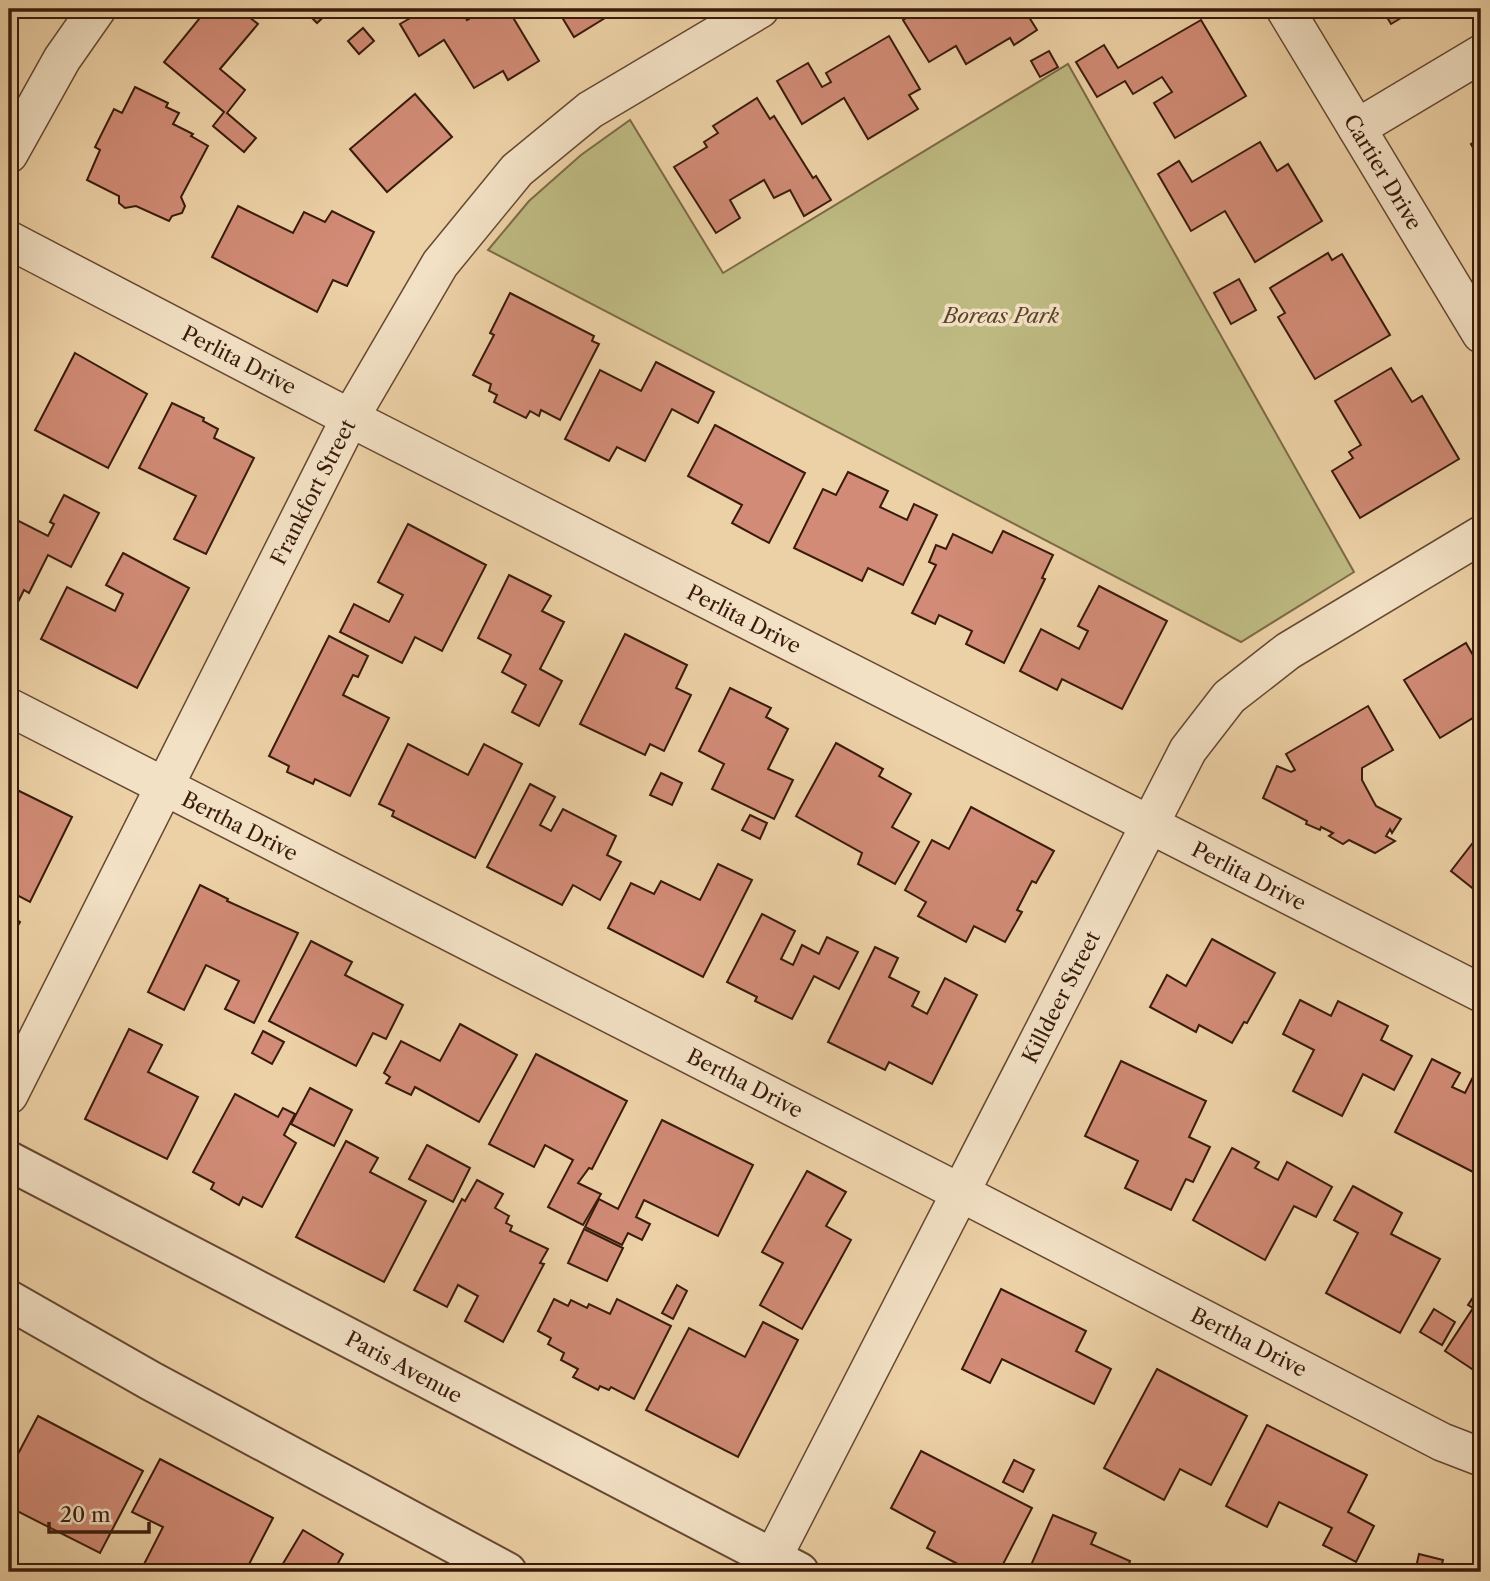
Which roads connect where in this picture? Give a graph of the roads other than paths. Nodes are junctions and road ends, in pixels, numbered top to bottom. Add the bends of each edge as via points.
1 (97, 9) edge
2 (760, 9) edge
3 (1285, 9) edge
4 (1481, 54) edge
5 (1357, 128) junction
6 (9, 154) edge
7 (9, 240) edge
8 (1481, 334) edge
9 (350, 418) junction
10 (1481, 535) edge
11 (9, 707) edge
12 (165, 788) junction
13 (1149, 826) junction
14 (1481, 993) edge
15 (9, 1095) edge
16 (9, 1161) edge
17 (959, 1192) junction
18 (9, 1300) edge
19 (1481, 1457) edge
20 (780, 1568) edge
21 (507, 1572) edge

1 - 6 street
2 - 9 street, Frankfort Street via 590,110 517,170 440,264
3 - 5 street, Cartier Drive
4 - 5 street
5 - 8 street, Cartier Drive
7 - 9 street, Perlita Drive
9 - 12 street, Frankfort Street
9 - 13 street, Perlita Drive
10 - 13 street, Killdeer Street via 1289,651 1229,698 1188,750
11 - 12 street, Bertha Drive
12 - 15 street, Frankfort Street
12 - 17 street, Bertha Drive
13 - 14 street, Perlita Drive
13 - 17 street, Killdeer Street
16 - 20 street, Paris Avenue
17 - 19 street, Bertha Drive via 1442,1442
17 - 20 street, Killdeer Street
18 - 21 street

